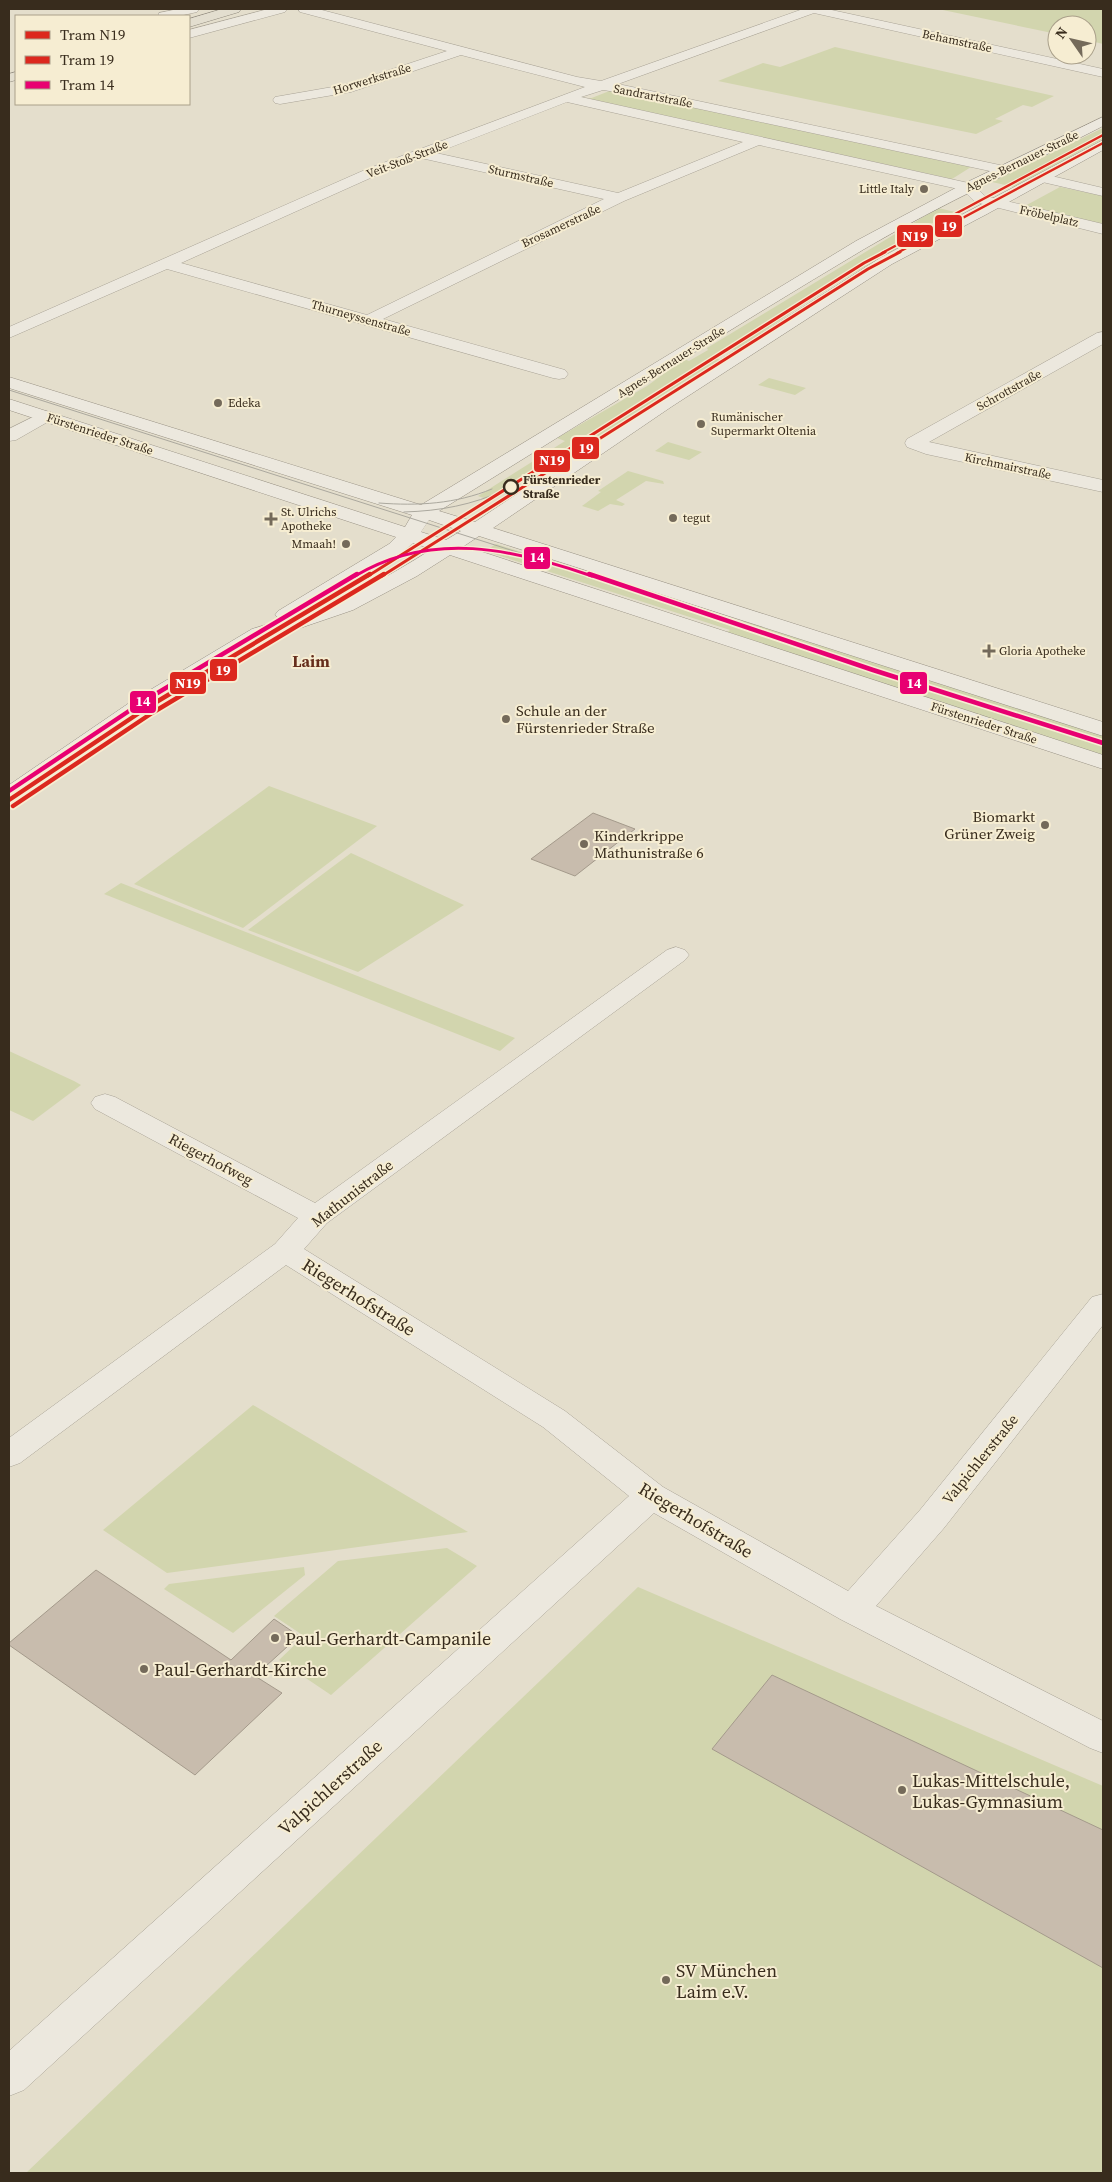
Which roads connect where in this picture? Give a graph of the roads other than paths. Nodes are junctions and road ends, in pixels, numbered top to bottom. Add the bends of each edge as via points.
1 (193, 9) edge
2 (234, 9) edge
3 (281, 9) edge
4 (304, 9) edge
5 (813, 9) edge
6 (168, 15) edge
7 (190, 19) edge
8 (190, 24) edge
9 (190, 34) edge
10 (462, 50) junction
11 (1103, 73) edge
12 (601, 86) junction
13 (566, 98) junction
14 (280, 100) dead end
15 (1103, 121) edge
16 (757, 141) junction
17 (1103, 144) edge
18 (422, 154) junction
19 (1004, 170) junction
20 (1043, 178) junction
21 (968, 187) junction
22 (1103, 192) edge
23 (620, 198) junction
24 (995, 204) junction
25 (1103, 229) edge
26 (164, 263) junction
27 (369, 320) junction
28 (9, 333) edge
29 (1103, 337) edge
30 (559, 374) dead end
31 (9, 382) edge
32 (9, 404) edge
33 (45, 416) junction
34 (9, 436) edge
35 (914, 443) joint
36 (1103, 486) edge
37 (424, 512) junction
38 (477, 529) junction
39 (410, 535) junction
40 (448, 548) junction
41 (260, 634) junction
42 (1103, 729) edge
43 (1103, 762) edge
44 (9, 795) edge
45 (676, 955) dead end
46 (105, 1103) dead end
47 (317, 1216) junction
48 (285, 1250) junction
49 (1103, 1304) edge
50 (9, 1455) edge
51 (651, 1496) junction
52 (852, 1610) junction
53 (1103, 1738) edge
54 (9, 2077) edge

1 - 6 street
2 - 7 main road
2 - 8 main road
3 - 9 street
4 - 10 street, Sandrartstraße
5 - 11 street, Behamstraße
5 - 12 street, Veit-Stoß-Straße
10 - 12 street, Sandrartstraße
10 - 14 street, Horwerkstraße via 346,89
12 - 13 street, Veit-Stoß-Straße
12 - 19 street, Sandrartstraße
13 - 16 street, Sandrartstraße
13 - 18 street, Veit-Stoß-Straße
15 - 19 street, Agnes-Bernauer-Straße
16 - 21 street, Sandrartstraße
16 - 23 street, Brosamerstraße
17 - 20 street, Agnes-Bernauer-Straße
18 - 23 street, Sturmstraße
18 - 26 street, Veit-Stoß-Straße via 372,172
19 - 21 street, Agnes-Bernauer-Straße
20 - 22 street
20 - 24 street, Agnes-Bernauer-Straße
21 - 24 street, Sandrartstraße via 980,200
21 - 37 street, Agnes-Bernauer-Straße via 862,244
23 - 27 street, Brosamerstraße
24 - 25 street, Fröbelplatz
24 - 38 street, Agnes-Bernauer-Straße via 894,256 848,284
26 - 27 street, Thurneyssenstraße
26 - 28 street, Veit-Stoß-Straße
27 - 30 street, Thurneyssenstraße
29 - 35 street, Schrottstraße
31 - 37 street, Fürstenrieder Straße
32 - 33 street, Fürstenrieder Straße
33 - 34 street
33 - 39 street, Fürstenrieder Straße
35 - 36 street, Kirchmairstraße
37 - 38 street, Fürstenrieder Straße
37 - 39 street, Agnes-Bernauer-Straße
38 - 40 street, Agnes-Bernauer-Straße
38 - 42 street, Fürstenrieder Straße
39 - 40 street, Fürstenrieder Straße
39 - 41 street, Agnes-Bernauer-Straße via 396,548 285,615
40 - 41 street, Agnes-Bernauer-Straße via 346,606
40 - 43 street, Fürstenrieder Straße
41 - 44 street, Agnes-Bernauer-Straße via 143,704
45 - 47 street, Mathunistraße
46 - 47 street, Riegerhofweg
47 - 48 street, Mathunistraße
48 - 50 street, Mathunistraße
48 - 51 street, Riegerhofstraße via 554,1419
49 - 52 street, Valpichlerstraße via 932,1519
51 - 52 street, Riegerhofstraße
51 - 54 street, Valpichlerstraße
52 - 53 street, Riegerhofstraße

